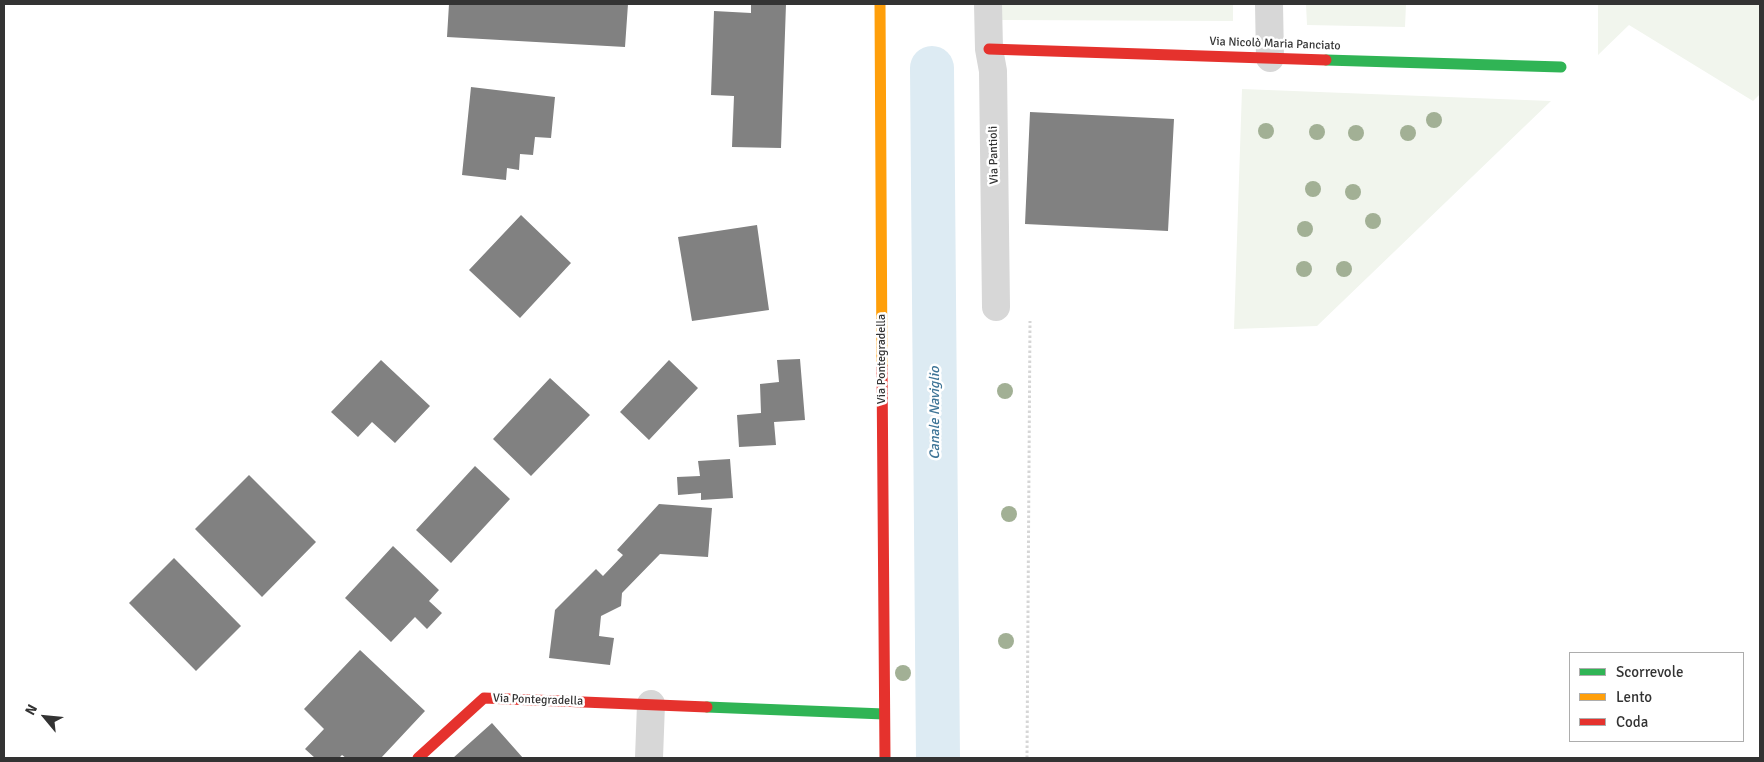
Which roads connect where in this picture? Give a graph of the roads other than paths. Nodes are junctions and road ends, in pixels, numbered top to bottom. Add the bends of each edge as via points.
1 (880, 4) edge
2 (988, 4) edge
3 (1269, 4) edge
4 (989, 49) junction
5 (1270, 58) junction
6 (1561, 67) dead end
7 (996, 307) road end
8 (651, 704) junction
9 (884, 714) junction
10 (418, 758) edge
11 (649, 758) edge
12 (885, 758) edge

1 - 9 street, Via Pontegradella
2 - 4 street, Via Pantioli
3 - 5 street
4 - 5 street, Via Nicolò Maria Panciato
4 - 7 street, Via Pantioli via 993,72
5 - 6 street, Via Nicolò Maria Panciato
8 - 9 street, Via Pontegradella
8 - 10 street, Via Pontegradella via 484,698
8 - 11 street
9 - 12 street, Via Pontegradella

